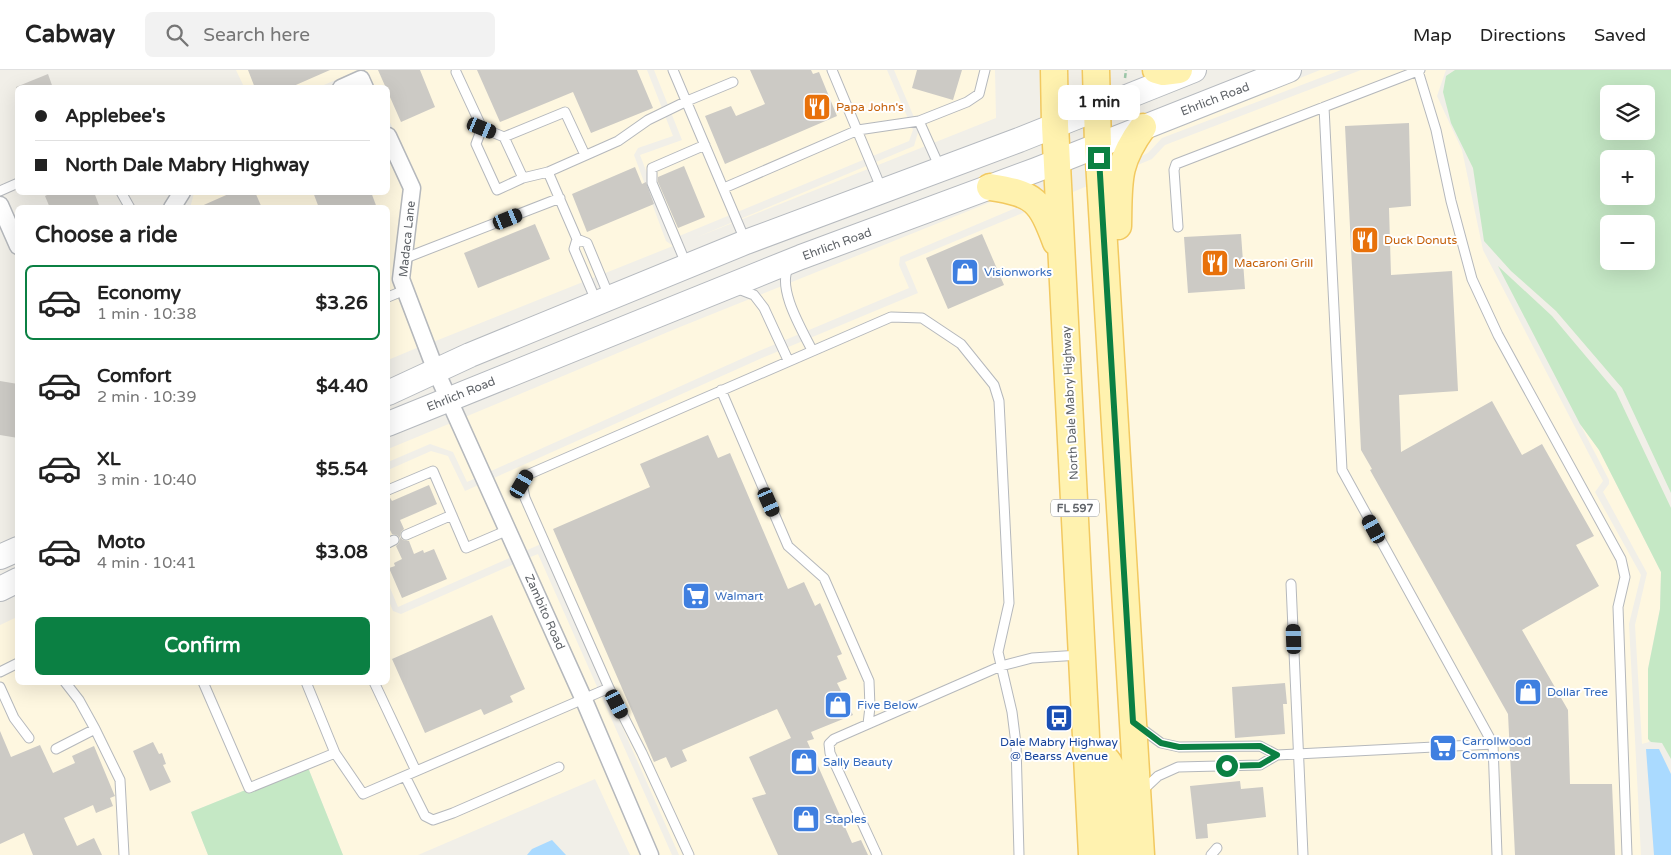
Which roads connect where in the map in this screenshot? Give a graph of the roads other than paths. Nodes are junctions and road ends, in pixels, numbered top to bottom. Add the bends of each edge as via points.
1 (673, 70) edge
2 (832, 70) edge
3 (985, 70) edge
4 (1054, 70) edge
5 (1096, 70) edge
6 (1156, 70) edge
7 (1179, 70) edge
8 (1194, 70) edge
9 (1289, 70) edge
10 (1419, 70) edge
11 (456, 72) dead end
12 (733, 82) dead end
13 (348, 85) edge
14 (363, 85) edge
15 (686, 101) junction
16 (1324, 107) junction
17 (1096, 108) junction
18 (919, 121) junction
19 (1055, 125) junction
20 (1143, 127) junction
21 (482, 128) junction
22 (858, 130) junction
23 (504, 137) junction
24 (390, 140) edge
25 (1098, 144) junction
26 (705, 145) junction
27 (585, 155) junction
28 (1058, 161) junction
29 (940, 170) junction
30 (548, 172) junction
31 (523, 178) junction
32 (15, 184) edge
33 (990, 187) junction
34 (724, 188) junction
35 (0, 191) edge
36 (883, 191) junction
37 (560, 198) junction
38 (0, 205) edge
39 (1178, 227) dead end
40 (15, 239) edge
41 (577, 239) junction
42 (746, 242) junction
43 (801, 257) junction
44 (403, 259) junction
45 (1063, 261) junction
46 (687, 266) junction
47 (724, 288) junction
48 (405, 290) junction
49 (390, 296) edge
50 (604, 301) junction
51 (1109, 323) junction
52 (812, 350) junction
53 (788, 360) junction
54 (436, 371) junction
55 (721, 390) junction
56 (390, 392) edge
57 (448, 399) junction
58 (390, 423) edge
59 (390, 489) edge
60 (452, 515) junction
61 (508, 530) junction
62 (406, 535) dead end
63 (15, 550) edge
64 (0, 557) edge
65 (15, 581) edge
66 (1291, 584) dead end
67 (0, 588) edge
68 (1082, 654) junction
69 (15, 664) edge
70 (1001, 666) junction
71 (0, 672) edge
72 (67, 685) edge
73 (204, 685) edge
74 (307, 685) edge
75 (375, 685) edge
76 (0, 687) edge
77 (609, 688) junction
78 (584, 700) junction
79 (1133, 722) junction
80 (868, 724) junction
81 (95, 729) junction
82 (29, 738) dead end
83 (1493, 744) junction
84 (56, 749) dead end
85 (335, 752) junction
86 (1298, 754) junction
87 (1087, 755) junction
88 (1277, 755) junction
89 (558, 767) dead end
90 (416, 771) junction
91 (405, 776) junction
92 (1137, 795) junction
93 (124, 855) edge
94 (650, 855) edge
95 (689, 855) edge
96 (878, 855) edge
97 (1019, 855) edge
98 (1092, 855) edge
99 (1118, 855) edge
100 (1141, 855) edge
101 (1303, 855) edge
102 (1497, 855) edge
103 (1627, 855) edge

1 - 15 lane
2 - 22 lane
3 - 18 lane via 979,94
4 - 19 main road, North Dale Mabry Highway / FL 597
5 - 17 main road
6 - 7 main road
8 - 17 main road
9 - 20 main road, Ehrlich Road
10 - 16 lane
10 - 103 lane via 1472,279 1498,335 1621,559 1625,577 1618,607
11 - 21 lane
12 - 15 lane
13 - 14 street via 361,79
15 - 26 lane
15 - 27 lane via 648,120 618,141
16 - 39 lane via 1176,164
16 - 83 lane via 1342,470
17 - 19 main road
17 - 25 main road
18 - 22 lane
18 - 29 lane
19 - 28 main road, North Dale Mabry Highway / FL 597
19 - 29 main road
20 - 25 main road, Ehrlich Road
20 - 51 main road via 1126,152 1119,179 1117,295
21 - 23 lane
21 - 31 lane via 476,144 497,190
22 - 34 lane
22 - 36 lane
23 - 27 lane via 565,112
23 - 31 lane
24 - 44 street, Madaca Lane via 412,188
25 - 28 main road, Ehrlich Road
25 - 51 main road
26 - 34 lane
26 - 46 lane via 652,168 652,183
27 - 30 lane
28 - 33 main road, Ehrlich Road
28 - 45 main road, North Dale Mabry Highway / FL 597
29 - 36 main road
30 - 31 lane
30 - 37 lane
32 - 35 lane
33 - 43 main road, Ehrlich Road
33 - 45 main road via 1013,191 1036,201 1047,218
34 - 42 lane
36 - 42 main road
37 - 41 lane
37 - 44 lane
38 - 40 street
41 - 50 lane via 574,249
41 - 50 lane via 587,244
42 - 46 main road
43 - 47 main road, Ehrlich Road
43 - 52 lane via 784,276 784,285
44 - 48 street, Madaca Lane via 401,279
45 - 68 main road, North Dale Mabry Highway / FL 597
46 - 50 main road
47 - 53 lane via 736,288 754,295 764,308
47 - 57 main road, Ehrlich Road
48 - 49 lane
48 - 54 street, Madaca Lane
50 - 54 main road
51 - 79 main road
52 - 53 lane
52 - 70 lane via 891,317 922,318 961,344 994,385 999,401 1009,603 999,644
53 - 55 lane
54 - 56 main road
54 - 57 street, Zambito Road
55 - 77 lane via 527,475 522,484 525,498
55 - 80 lane via 788,546 824,578 868,681
57 - 58 main road, Ehrlich Road
57 - 61 street, Zambito Road
59 - 60 lane via 433,471
60 - 61 lane via 466,548
60 - 62 lane
61 - 78 street, Zambito Road
63 - 64 main road
65 - 67 main road
66 - 86 lane
68 - 70 lane via 1032,658
68 - 87 main road, North Dale Mabry Highway / FL 597
69 - 71 lane
70 - 80 lane
70 - 97 lane via 1016,744
72 - 81 lane
73 - 85 lane via 249,788
74 - 85 lane
75 - 90 lane
76 - 82 lane via 14,718
77 - 78 lane
77 - 95 lane
78 - 90 lane
78 - 94 street, Zambito Road
79 - 88 lane via 1161,743 1179,747 1260,746
79 - 92 main road
80 - 96 lane via 829,744 830,753
81 - 84 lane
81 - 93 lane via 120,780
83 - 86 lane
83 - 102 lane
85 - 91 lane via 362,794
86 - 88 lane
86 - 101 lane
87 - 98 main road, North Dale Mabry Highway / FL 597
87 - 99 main road via 1099,754 1111,764
88 - 92 lane via 1260,765 1178,767 1158,776
89 - 91 lane via 433,820 425,816
90 - 91 lane
92 - 100 main road

